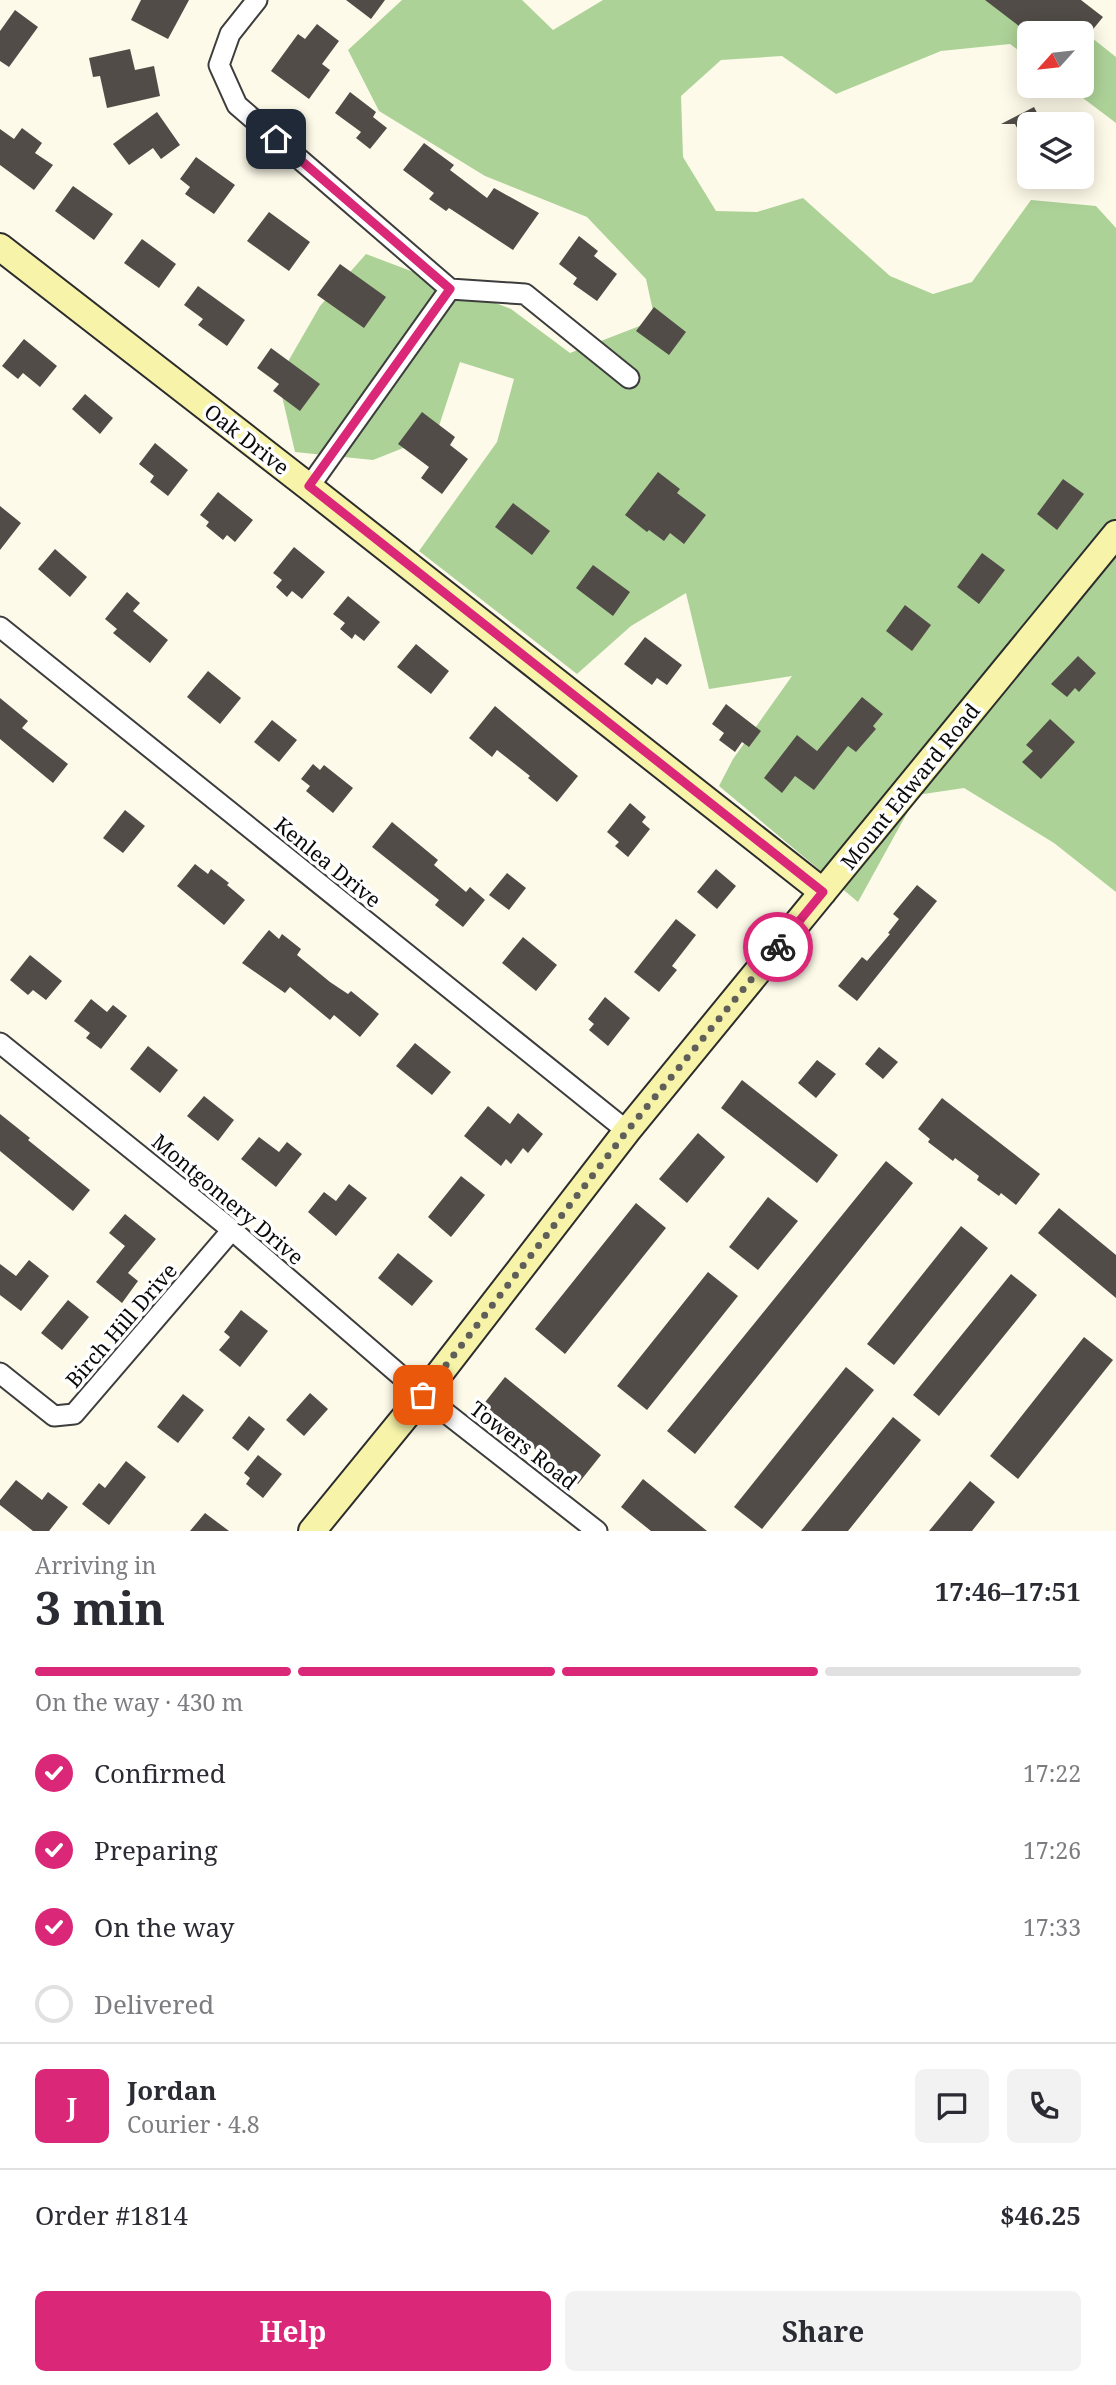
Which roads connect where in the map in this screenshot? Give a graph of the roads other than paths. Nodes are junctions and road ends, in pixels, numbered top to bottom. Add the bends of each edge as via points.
1 (257, 0) edge
2 (0, 247) edge
3 (450, 289) junction
4 (628, 378) dead end
5 (309, 486) junction
6 (1116, 534) edge
7 (0, 628) edge
8 (823, 892) junction
9 (0, 1043) edge
10 (627, 1131) junction
11 (232, 1230) junction
12 (0, 1373) edge
13 (423, 1395) junction
14 (312, 1531) edge
15 (597, 1531) edge

1 - 3 street via 230,34 219,65 237,105
2 - 5 street, Oak Drive
3 - 4 street via 525,294
3 - 5 street
5 - 8 street, Oak Drive
6 - 8 street, Mount Edward Road
7 - 10 street, Kenlea Drive
8 - 10 street, Mount Edward Road
9 - 11 street, Montgomery Drive
10 - 13 street, Mount Edward Road
11 - 12 street, Birch Hill Drive via 74,1414 54,1416
11 - 13 street, Montgomery Drive
13 - 14 street, Mount Edward Road
13 - 15 street, Towers Road

